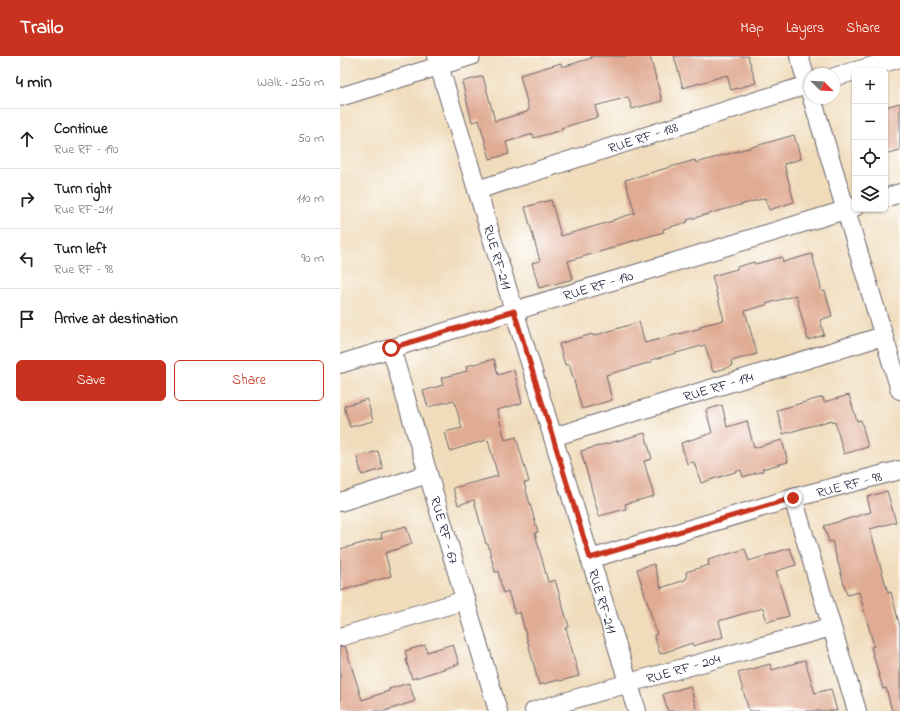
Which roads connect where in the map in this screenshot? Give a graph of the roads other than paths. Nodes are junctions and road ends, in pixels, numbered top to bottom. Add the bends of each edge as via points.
1 (471, 56) edge
2 (799, 56) edge
3 (900, 58) edge
4 (437, 61) edge
5 (865, 68) edge
6 (804, 71) edge
7 (852, 72) edge
8 (840, 75) edge
9 (804, 92) edge
10 (340, 97) edge
11 (815, 104) edge
12 (477, 190) junction
13 (900, 193) edge
14 (888, 197) edge
15 (850, 208) edge
16 (514, 311) junction
17 (884, 336) junction
18 (391, 348) junction
19 (340, 364) edge
20 (900, 390) edge
21 (553, 437) junction
22 (900, 470) edge
23 (428, 474) junction
24 (793, 498) junction
25 (340, 502) edge
26 (590, 558) junction
27 (466, 600) junction
28 (831, 627) junction
29 (340, 636) edge
30 (629, 684) junction
31 (498, 711) edge
32 (534, 711) edge
33 (637, 711) edge
34 (857, 711) edge

1 - 4 street
2 - 6 street
3 - 5 street
4 - 10 street
4 - 12 street, RUE RF-211
7 - 8 street
9 - 12 street, RUE RF - 188
11 - 15 street
12 - 16 street, RUE RF-211
13 - 14 street
15 - 16 street, RUE RF - 190
15 - 17 street
16 - 18 street, RUE RF - 190
16 - 21 street, RUE RF-211
17 - 20 street
17 - 21 street, RUE RF - 194
18 - 19 street, RUE RF - 190
18 - 23 street, RUE RF - 67
21 - 26 street, RUE RF-211
22 - 24 street, RUE RF - 98
23 - 25 street
23 - 27 street, RUE RF - 67
24 - 26 street, RUE RF - 98
24 - 28 street
26 - 30 street, RUE RF-211
27 - 29 street
27 - 31 street, RUE RF - 67
28 - 30 street, RUE RF - 204
28 - 34 street
30 - 32 street, RUE RF - 204
30 - 33 street, RUE RF-211

